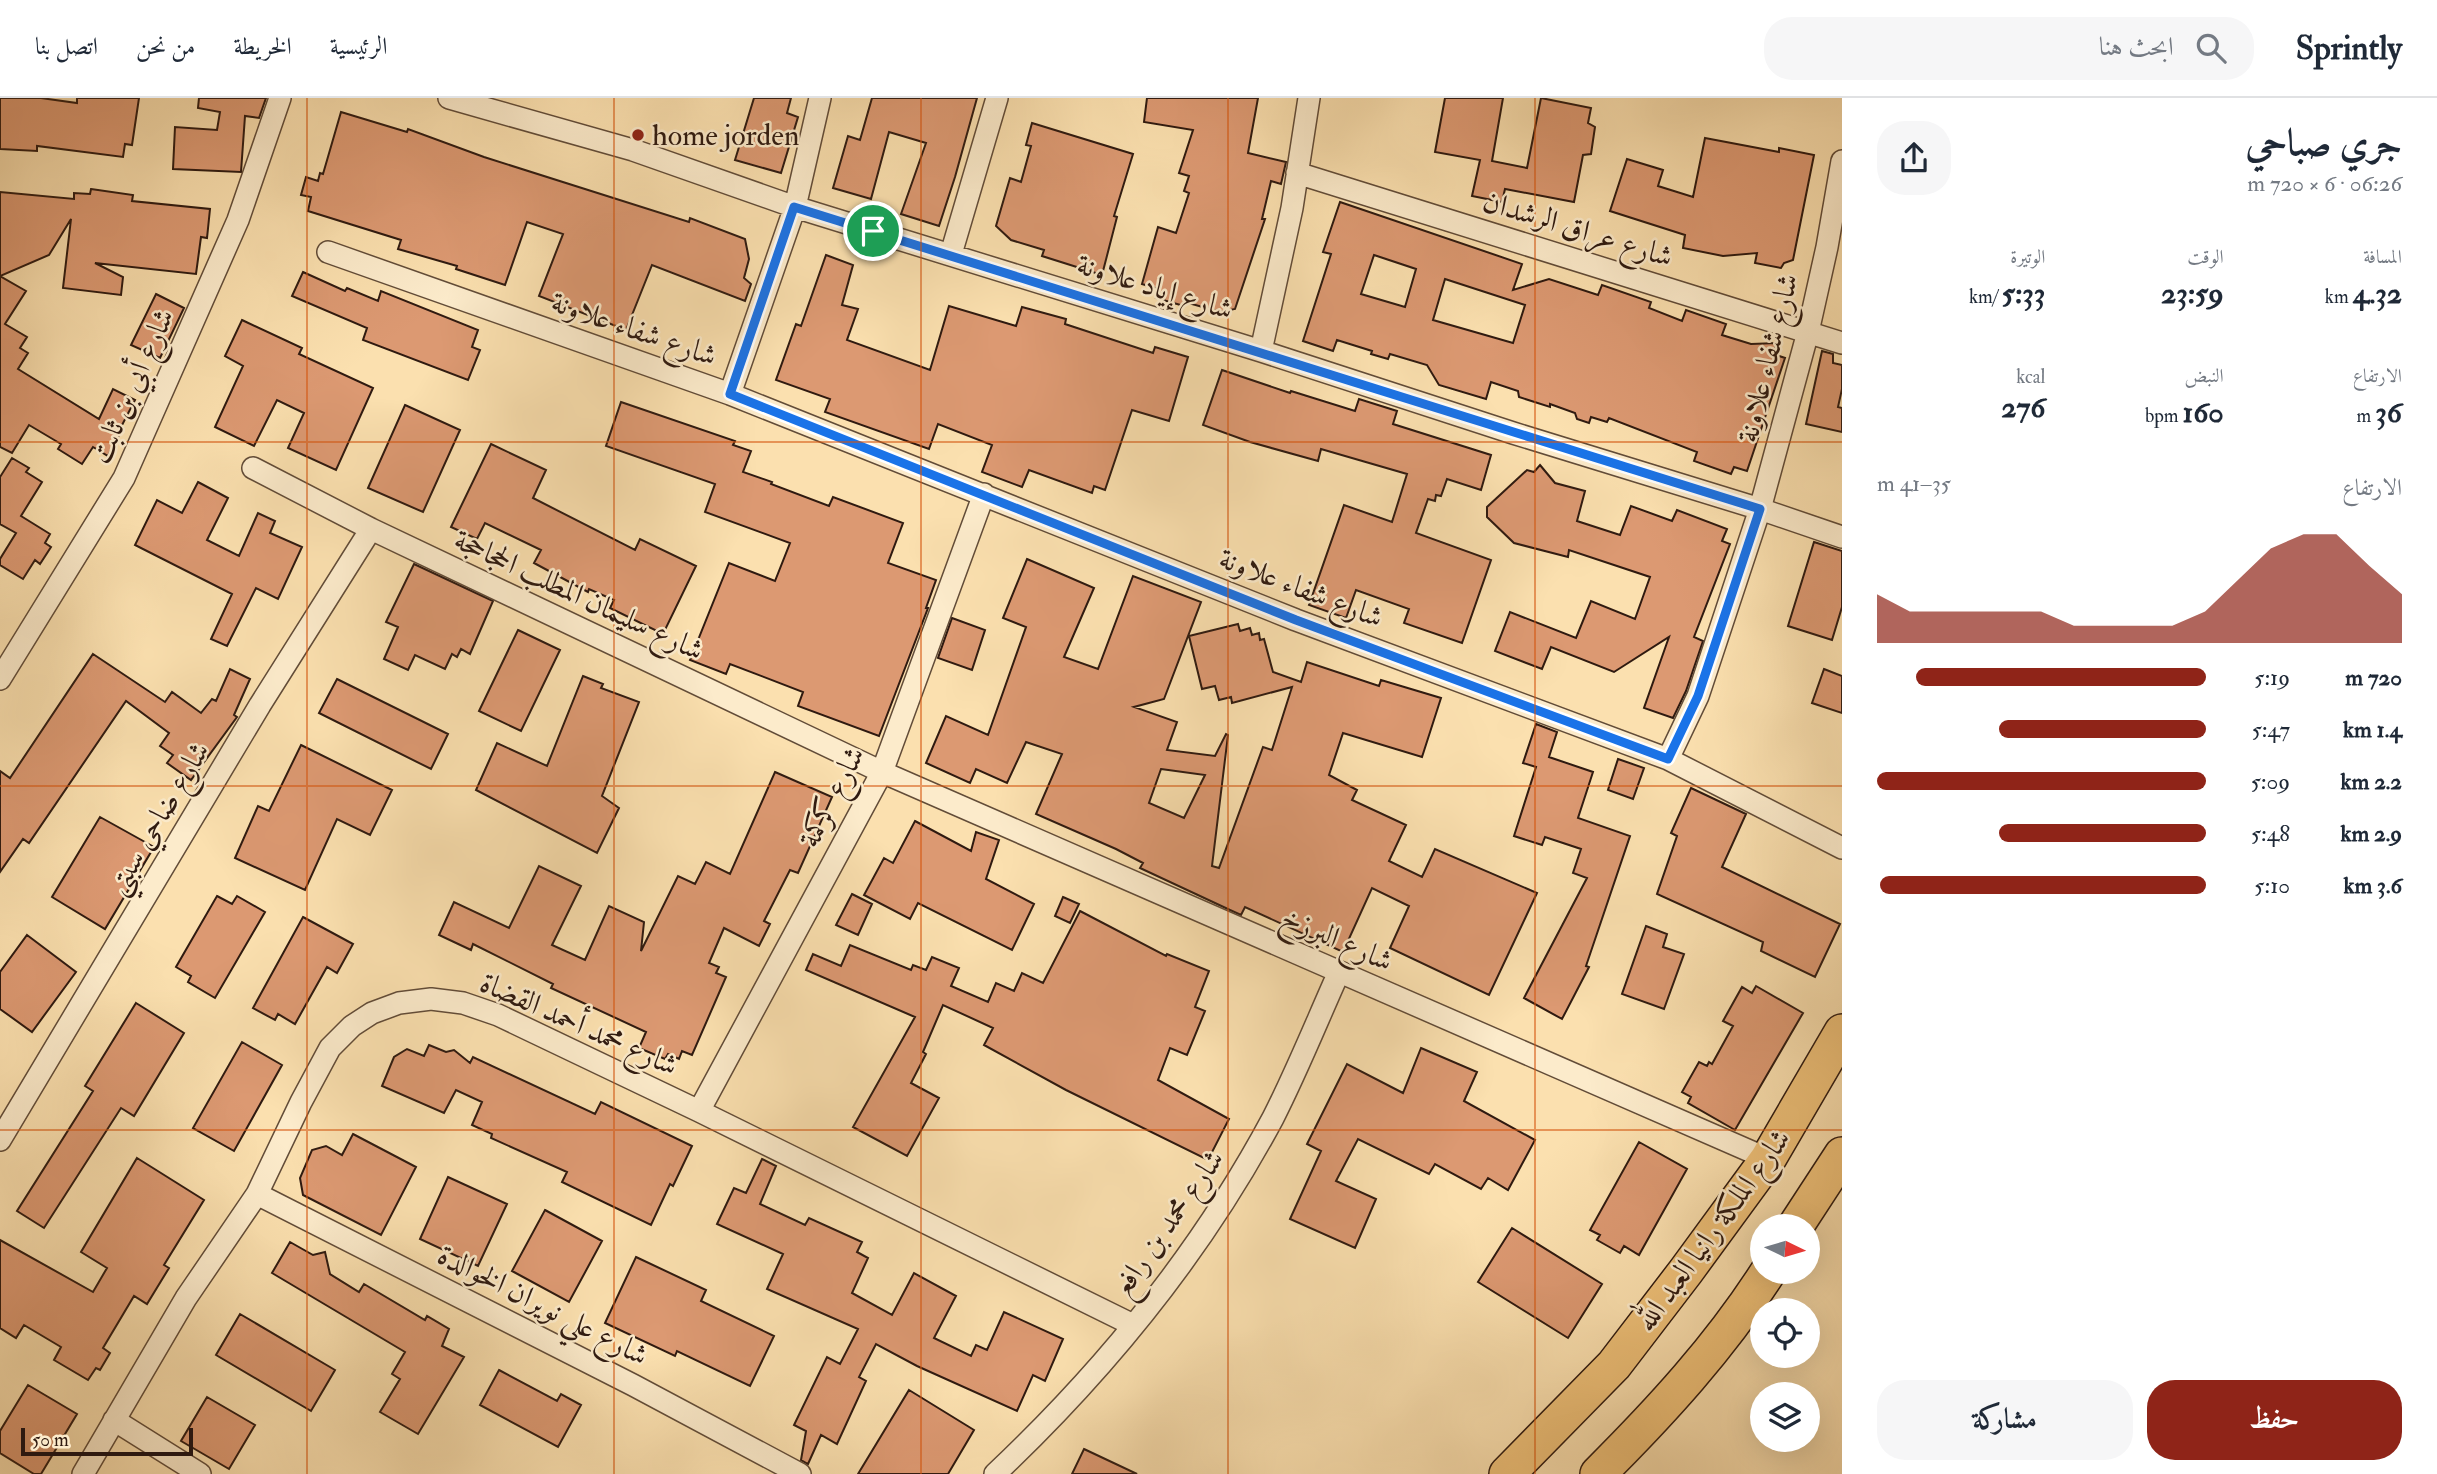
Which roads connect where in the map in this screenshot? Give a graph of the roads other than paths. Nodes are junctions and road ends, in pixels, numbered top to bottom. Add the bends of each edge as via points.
1 (280, 98) edge
2 (449, 98) edge
3 (820, 98) edge
4 (997, 98) edge
5 (1309, 98) edge
6 (1842, 161) edge
7 (1297, 173) junction
8 (794, 207) junction
9 (328, 252) dead end
10 (951, 254) junction
11 (1808, 332) junction
12 (1842, 343) edge
13 (1261, 351) junction
14 (730, 394) junction
15 (253, 468) dead end
16 (984, 494) junction
17 (1760, 509) junction
18 (372, 529) junction
19 (1842, 537) edge
20 (0, 679) edge
21 (1668, 759) junction
22 (882, 772) junction
23 (1842, 848) edge
24 (1339, 972) junction
25 (1842, 1032) edge
26 (699, 1111) junction
27 (0, 1140) edge
28 (1842, 1156) edge
29 (1768, 1159) junction
30 (257, 1194) junction
31 (1804, 1214) edge
32 (1760, 1284) edge
33 (1133, 1325) junction
34 (114, 1420) junction
35 (83, 1474) edge
36 (200, 1474) edge
37 (800, 1474) edge
38 (995, 1474) edge
39 (1507, 1474) edge
40 (1598, 1474) edge

1 - 20 street, شارع أبي بن ثابت via 238,220 124,478
2 - 8 street, شارع إياد علاونة via 633,150
3 - 8 street
4 - 10 street
5 - 7 street
6 - 11 street, شارع شفاء علاونة
7 - 11 street, شارع عراق الرشدان
7 - 13 street
8 - 10 street, شارع إياد علاونة
8 - 14 street
9 - 14 street, شارع شفاء علاونة
10 - 13 street, شارع إياد علاونة
11 - 12 street, شارع عراق الرشدان
11 - 17 street, شارع شفاء علاونة
13 - 17 street, شارع إياد علاونة
14 - 16 street, شارع شفاء علاونة
15 - 18 street, شارع سليمان المطلب الحجاحجة
16 - 21 street, شارع شفاء علاونة via 1296,620
16 - 22 street, شارع كركمة
17 - 19 street, شارع إياد علاونة
17 - 21 street, شارع شفاء علاونة via 1698,696
18 - 22 street, شارع سليمان المطلب الحجاحجة
18 - 27 street, شارع ضاحي سبتي via 260,705
21 - 23 street
22 - 24 street, شارع البرزخ
22 - 26 street, شارع كركمة
24 - 29 street, شارع البرزخ
24 - 33 street, شارع محمد بن رافع via 1273,1117 1209,1225
25 - 29 main road, شارع الملكة رانيا العبد الله
26 - 30 street, شارع محمد أحمد القضاة via 498,1015 463,1003 431,999 399,1003 362,1019 330,1048
26 - 33 street, شارع محمد أحمد القضاة
28 - 31 main road, شارع الملكة رانيا العبد الله
29 - 39 main road, شارع الملكة رانيا العبد الله via 1614,1365
30 - 34 street, شارع محمد أحمد القضاة via 186,1298
30 - 37 street, شارع علي نويران الخوالدة
32 - 40 main road via 1706,1360
33 - 38 street, شارع محمد بن رافع
34 - 35 street, شارع محمد أحمد القضاة
34 - 36 street

